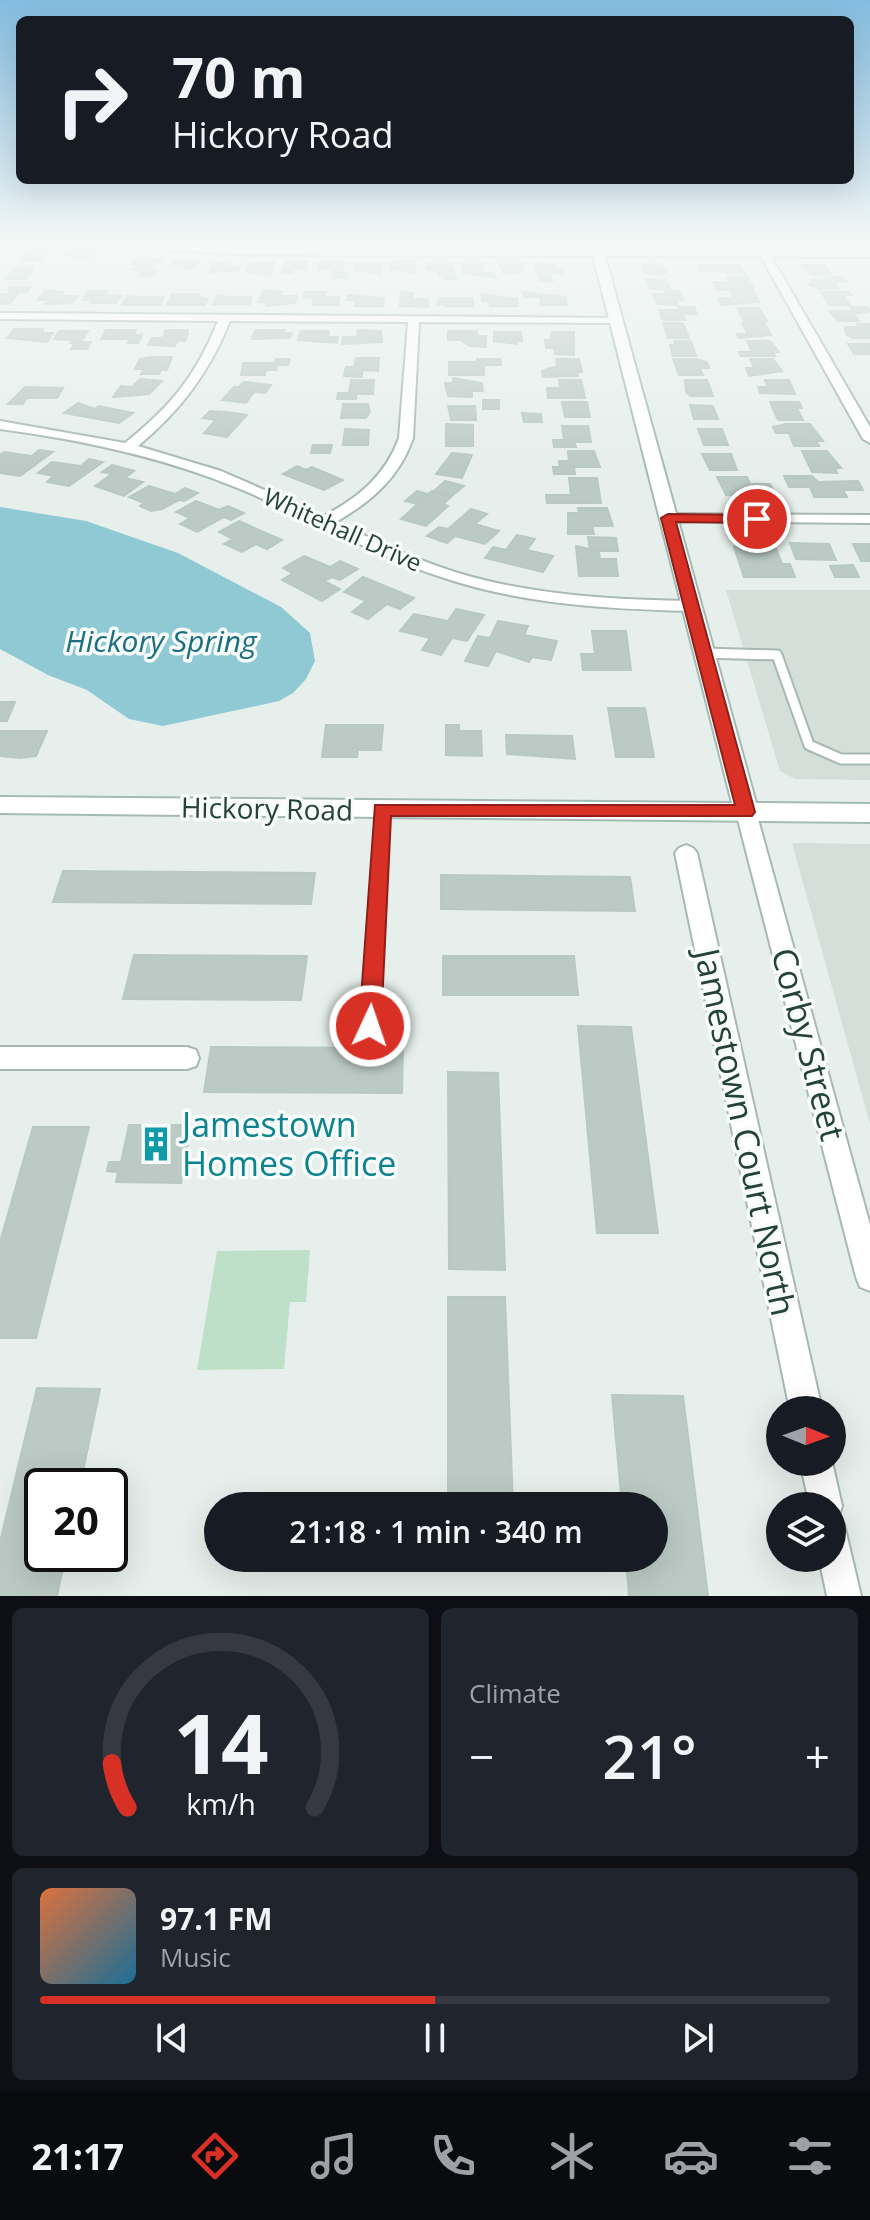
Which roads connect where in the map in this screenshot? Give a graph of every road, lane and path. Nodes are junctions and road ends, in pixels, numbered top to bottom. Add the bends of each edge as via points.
1 (225, 318) edge
2 (316, 318) edge
3 (801, 318) edge
4 (414, 319) junction
5 (616, 320) joint
6 (0, 425) edge
7 (870, 439) edge
8 (128, 447) junction
9 (668, 518) junction
10 (870, 519) edge
11 (325, 522) junction
12 (691, 606) junction
13 (703, 653) junction
14 (870, 759) edge
15 (0, 805) edge
16 (382, 809) junction
17 (746, 812) junction
18 (870, 813) edge
19 (686, 853) dead end
20 (370, 1026) dead end
21 (0, 1058) edge
22 (187, 1058) dead end
23 (870, 1277) edge
24 (803, 1396) edge
25 (839, 1572) edge
26 (844, 1596) edge

1 - 8 street via 189,393
2 - 4 street
3 - 7 street
4 - 5 street
4 - 11 street via 402,454 370,494
5 - 9 street
6 - 8 street, Whitehall Drive
8 - 11 street, Whitehall Drive via 188,463
9 - 10 street
9 - 12 street
11 - 12 street, Whitehall Drive via 402,557 480,583 574,600
12 - 13 street
13 - 14 lane via 777,655 809,745 841,759
13 - 17 street
15 - 16 street, Hickory Road
16 - 17 street, Hickory Road
16 - 20 lane
17 - 18 street, Hickory Road
17 - 23 street, Corby Street
19 - 24 street, Jamestown Court North
21 - 22 street
25 - 26 street

